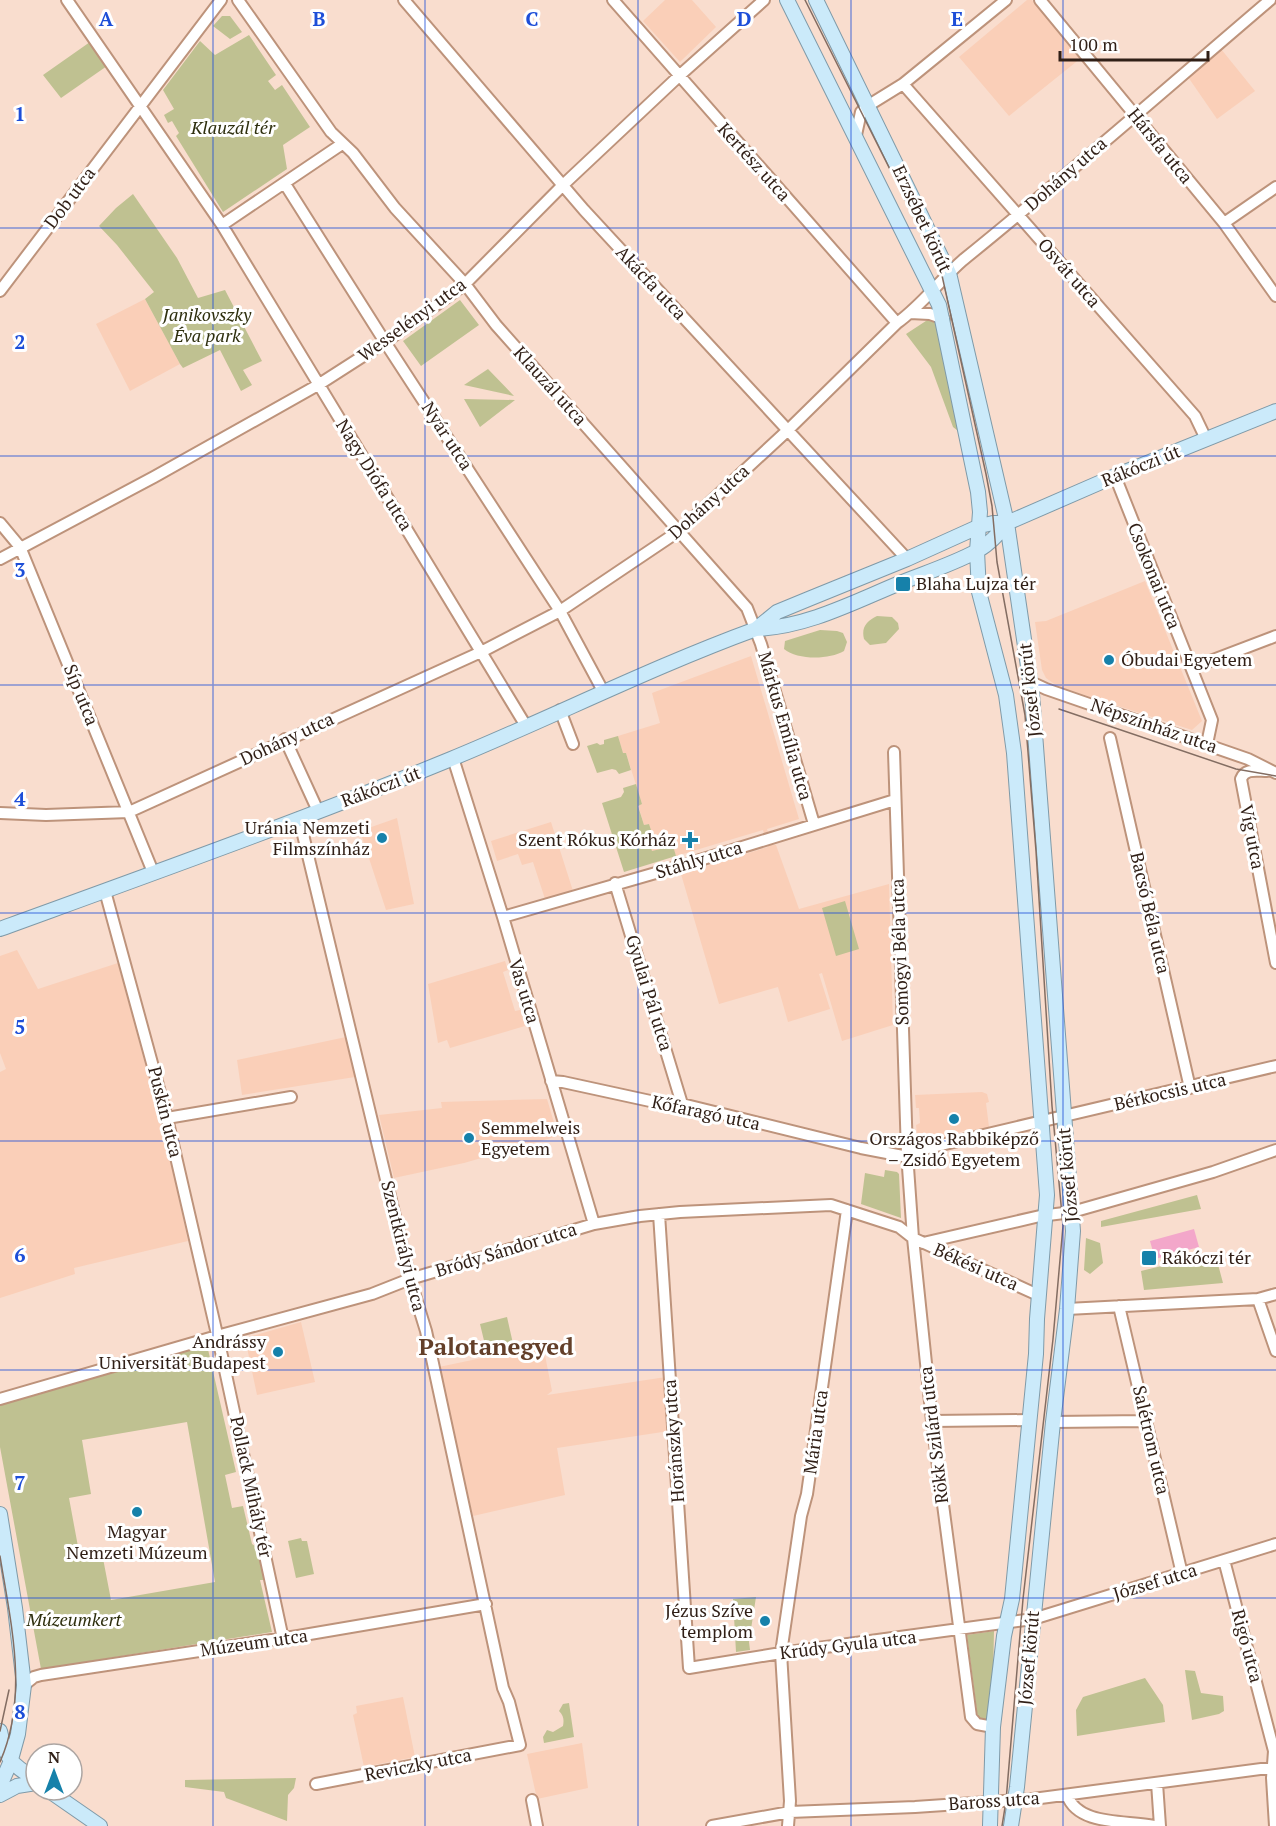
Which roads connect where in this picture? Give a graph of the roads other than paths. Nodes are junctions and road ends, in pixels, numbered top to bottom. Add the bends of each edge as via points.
1 (67, 0) edge
2 (221, 0) edge
3 (238, 0) edge
4 (404, 0) edge
5 (613, 0) edge
6 (764, 0) edge
7 (787, 0) edge
8 (816, 0) edge
9 (1006, 0) edge
10 (1040, 0) edge
11 (1270, 0) edge
12 (678, 76) junction
13 (903, 84) junction
14 (869, 105) junction
15 (140, 106) junction
16 (1135, 115) junction
17 (856, 135) junction
18 (342, 144) junction
19 (285, 183) junction
20 (563, 185) junction
21 (1276, 187) edge
22 (1018, 215) junction
23 (1224, 223) junction
24 (222, 225) junction
25 (948, 273) junction
26 (465, 284) junction
27 (933, 289) junction
28 (0, 291) edge
29 (1276, 296) edge
30 (910, 314) junction
31 (944, 319) junction
32 (897, 323) junction
33 (385, 342) junction
34 (318, 385) junction
35 (1276, 411) edge
36 (787, 431) junction
37 (1206, 439) junction
38 (1114, 476) junction
39 (0, 523) edge
40 (1007, 523) junction
41 (679, 531) junction
42 (978, 539) junction
43 (20, 547) junction
44 (0, 559) edge
45 (907, 559) junction
46 (560, 611) junction
47 (756, 629) junction
48 (1276, 636) edge
49 (481, 651) junction
50 (1192, 668) junction
51 (1031, 682) junction
52 (603, 692) junction
53 (560, 710) junction
54 (526, 726) junction
55 (1110, 738) dead end
56 (285, 739) junction
57 (573, 744) dead end
58 (1207, 744) junction
59 (894, 752) dead end
60 (453, 758) junction
61 (1273, 772) edge
62 (895, 800) junction
63 (318, 811) junction
64 (129, 812) junction
65 (0, 813) edge
66 (299, 818) junction
67 (814, 824) junction
68 (153, 872) junction
69 (615, 884) junction
70 (105, 891) junction
71 (503, 917) junction
72 (0, 929) edge
73 (1276, 963) edge
74 (1276, 1066) edge
75 (551, 1081) junction
76 (1190, 1088) junction
77 (291, 1097) dead end
78 (682, 1104) junction
79 (1063, 1116) junction
80 (167, 1118) junction
81 (1043, 1121) junction
82 (1276, 1150) edge
83 (908, 1155) junction
84 (847, 1210) junction
85 (1072, 1212) junction
86 (659, 1214) junction
87 (1045, 1215) junction
88 (594, 1224) junction
89 (918, 1241) junction
90 (410, 1279) junction
91 (1276, 1294) edge
92 (1038, 1296) junction
93 (1258, 1299) junction
94 (1119, 1306) junction
95 (1067, 1309) junction
96 (217, 1336) junction
97 (1276, 1351) edge
98 (0, 1399) edge
99 (1030, 1420) junction
100 (932, 1421) junction
101 (1146, 1421) junction
102 (1053, 1422) junction
103 (0, 1514) edge
104 (1276, 1544) edge
105 (1224, 1560) junction
106 (1182, 1574) junction
107 (486, 1604) junction
108 (1033, 1619) junction
109 (1008, 1623) junction
110 (959, 1630) junction
111 (283, 1639) junction
112 (781, 1653) junction
113 (689, 1668) joint
114 (24, 1685) junction
115 (993, 1727) junction
116 (0, 1731) edge
117 (18, 1734) junction
118 (520, 1745) joint
119 (5, 1758) edge
120 (24, 1761) edge
121 (1274, 1767) edge
122 (24, 1772) edge
123 (1157, 1783) junction
124 (24, 1784) edge
125 (316, 1784) dead end
126 (0, 1786) edge
127 (0, 1795) edge
128 (1067, 1795) junction
129 (532, 1800) dead end
130 (1014, 1800) junction
131 (65, 1802) edge
132 (990, 1802) junction
133 (790, 1812) junction
134 (100, 1826) edge
135 (537, 1826) edge
136 (712, 1826) edge
137 (788, 1826) edge
138 (990, 1826) edge
139 (1011, 1826) edge
140 (1154, 1826) edge
141 (1160, 1826) edge
142 (1275, 1826) edge

1 - 15 street
2 - 15 street
3 - 18 street
4 - 20 street, Akácfa utca
5 - 12 street, Kertész utca
6 - 12 street, Wesselényi utca
7 - 17 main road, Erzsébet körút
8 - 14 main road, Erzsébet körút
9 - 13 street
10 - 16 street, Hársfa utca
11 - 16 street, Dohány utca
12 - 20 street, Wesselényi utca
12 - 32 street, Kertész utca
13 - 14 street
13 - 22 street, Osvát utca
14 - 17 street via 861,112
14 - 25 main road, Erzsébet körút
15 - 24 street
15 - 28 street, Dob utca
16 - 22 street, Dohány utca
16 - 23 street, Hársfa utca
17 - 27 main road, Erzsébet körút
18 - 19 street
18 - 26 street, Klauzál utca
19 - 24 street
19 - 33 street, Nyár utca
20 - 26 street, Wesselényi utca
20 - 36 street, Akácfa utca
21 - 23 street
22 - 25 street, Dohány utca
22 - 37 street, Osvát utca via 1195,416
23 - 29 street, Hársfa utca
24 - 34 street, Nagy Diófa utca
25 - 27 street, Dohány utca
25 - 40 main road, Erzsébet körút
26 - 33 street, Wesselényi utca
26 - 41 street, Klauzál utca via 496,325
27 - 30 street, Dohány utca
27 - 31 main road, Erzsébet körút
30 - 31 street
30 - 32 street, Dohány utca
31 - 42 main road, Erzsébet körút via 978,492
32 - 36 street, Dohány utca
33 - 34 street, Wesselényi utca
33 - 46 street, Nyár utca
34 - 43 street, Wesselényi utca
34 - 49 street, Nagy Diófa utca
35 - 37 main road, Rákóczi út
36 - 41 street, Dohány utca
36 - 45 street, Akácfa utca
37 - 38 main road, Rákóczi út
38 - 40 main road, Rákóczi út
38 - 50 street, Csokonai utca
39 - 43 street, Síp utca
40 - 42 main road, Rákóczi út via 994,538
40 - 42 main road, Rákóczi út via 993,523
40 - 51 main road, József körút
41 - 46 street, Dohány utca
41 - 47 street, Klauzál utca via 747,608
42 - 45 main road, Rákóczi út
42 - 47 main road, Rákóczi út via 813,619
42 - 81 main road, József körút via 979,592 1006,695 1014,753
43 - 44 street, Wesselényi utca
43 - 64 street, Síp utca
45 - 47 main road, Rákóczi út via 777,612
46 - 49 street, Dohány utca
46 - 52 street, Nyár utca
47 - 52 main road, Rákóczi út
47 - 67 street, Márkus Emília utca
48 - 50 street
49 - 54 street, Nagy Diófa utca
49 - 56 street, Dohány utca
50 - 58 street, Csokonai utca via 1212,720
51 - 58 street, Népszínház utca
51 - 79 main road, József körút
52 - 53 main road, Rákóczi út
53 - 54 main road, Rákóczi út
53 - 57 street
54 - 60 main road, Rákóczi út
55 - 76 street, Bacsó Béla utca
56 - 63 street
56 - 64 street, Dohány utca
58 - 61 street, Népszínház utca
59 - 62 street, Somogyi Béla utca
60 - 63 main road, Rákóczi út
60 - 71 street, Vas utca
61 - 73 street, Víg utca via 1248,771 1241,779
62 - 67 street, Stáhly utca
62 - 83 street, Somogyi Béla utca
63 - 66 main road, Rákóczi út
64 - 65 street, Dohány utca
64 - 68 street, Síp utca
66 - 68 main road, Rákóczi út
66 - 90 street, Szentkirályi utca
67 - 69 street, Stáhly utca
68 - 70 main road, Rákóczi út
69 - 71 street, Stáhly utca
69 - 78 street, Gyulai Pál utca
70 - 72 main road, Rákóczi út
70 - 80 street, Puskin utca
71 - 75 street, Vas utca
74 - 76 street, Bérkocsis utca
75 - 78 street, Kőfaragó utca via 664,1104
75 - 88 street, Vas utca
76 - 79 street, Bérkocsis utca
77 - 80 street
78 - 83 street, Kőfaragó utca via 861,1148
79 - 81 street, Bérkocsis utca
79 - 85 main road, József körút
80 - 96 street, Puskin utca
81 - 83 street, Bérkocsis utca
81 - 87 main road, József körút
82 - 85 street
83 - 89 street, Somogyi Béla utca
84 - 86 street, Bródy Sándor utca via 811,1205
84 - 89 street, Békési utca via 899,1227
84 - 112 street, Mária utca
85 - 87 street
85 - 95 main road, József körút
86 - 88 street, Bródy Sándor utca
86 - 113 street, Horánszky utca
87 - 89 street
87 - 92 main road, József körút
88 - 90 street, Bródy Sándor utca
89 - 92 street, Békési utca
89 - 100 street, Rökk Szilárd utca
90 - 96 street, Bródy Sándor utca via 372,1294
90 - 107 street, Szentkirályi utca via 426,1331
91 - 93 street
92 - 99 main road, József körút
93 - 94 street
93 - 97 street
94 - 95 street
94 - 101 street, Salétrom utca
95 - 102 main road, József körút
96 - 98 street, Bródy Sándor utca
96 - 111 street, Pollack Mihály tér
99 - 100 street
99 - 109 main road, József körút
100 - 110 street, Rökk Szilárd utca
101 - 102 street
101 - 106 street, Salétrom utca
102 - 108 main road, József körút
103 - 114 main road
104 - 105 street, József utca
105 - 106 street, József utca
105 - 121 street, Rigó utca via 1274,1751
106 - 108 street, József utca
107 - 111 street, Múzeum utca
107 - 118 street, Szentkirályi utca via 503,1688
108 - 109 street, József utca
108 - 130 main road, József körút
109 - 110 street, Krúdy Gyula utca
109 - 115 main road, József körút
110 - 112 street, Krúdy Gyula utca
110 - 115 street via 971,1717 977,1724
111 - 114 street, Múzeum utca via 41,1675
112 - 113 street, Krúdy Gyula utca
112 - 133 street, Mária utca
114 - 117 main road
115 - 132 main road, József körút
116 - 119 main road
117 - 119 main road
117 - 120 main road
118 - 125 street, Reviczky utca
119 - 122 main road
119 - 126 main road
121 - 123 street, Baross utca
121 - 142 street, Rigó utca
123 - 128 street, Baross utca
123 - 141 street
124 - 127 main road
128 - 130 street, Baross utca
128 - 140 street via 1071,1806 1092,1819
129 - 135 street
130 - 132 street, Baross utca
130 - 139 main road, József körút
131 - 134 main road
132 - 133 street, Baross utca
132 - 138 main road, József körút
133 - 136 street, Baross utca
133 - 137 street

